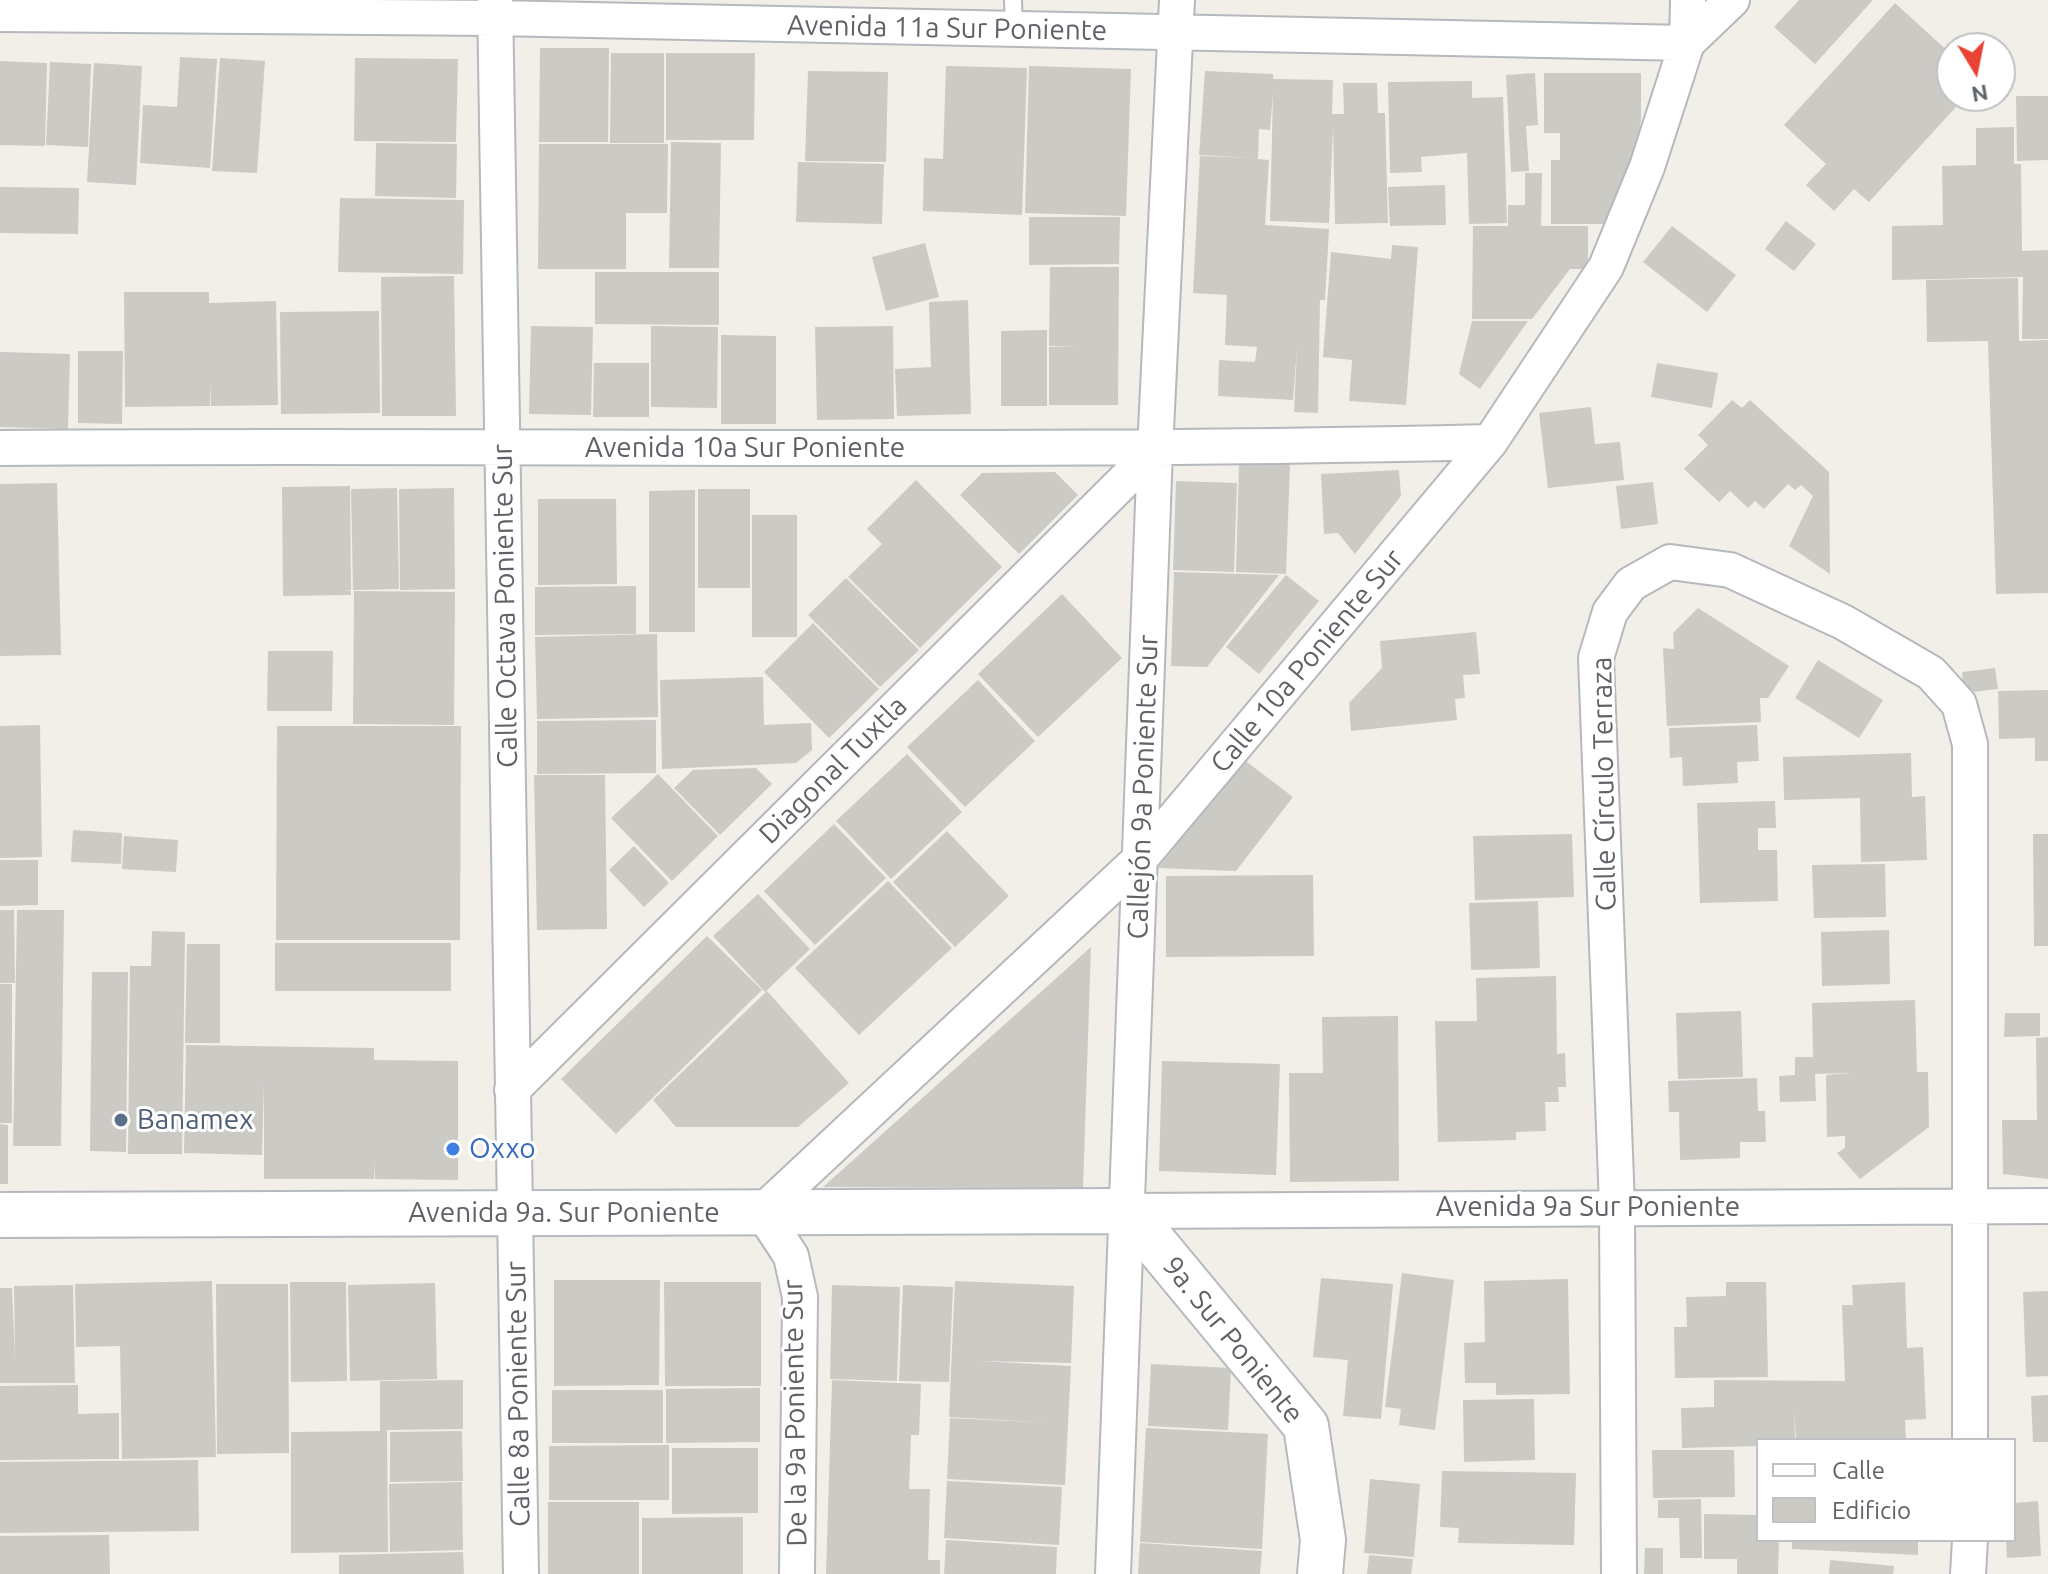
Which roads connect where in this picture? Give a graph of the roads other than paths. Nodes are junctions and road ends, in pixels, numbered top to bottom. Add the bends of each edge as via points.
1 (1177, 0) edge
2 (1688, 0) edge
3 (1732, 0) edge
4 (495, 9) edge
5 (0, 14) edge
6 (1013, 14) edge
7 (1175, 34) junction
8 (1687, 43) junction
9 (1490, 442) junction
10 (500, 447) junction
11 (0, 448) edge
12 (1155, 450) junction
13 (1140, 859) junction
14 (512, 1090) junction
15 (1617, 1206) junction
16 (1969, 1206) junction
17 (2048, 1206) edge
18 (1128, 1211) junction
19 (762, 1212) junction
20 (515, 1213) junction
21 (0, 1215) edge
22 (1970, 1438) edge
23 (1970, 1542) edge
24 (521, 1574) edge
25 (797, 1574) edge
26 (1113, 1574) edge
27 (1320, 1574) edge
28 (1619, 1574) edge
29 (1968, 1574) edge

1 - 7 street, Callejón 9a Poniente Sur
2 - 8 street, Calle 10a Poniente Sur
3 - 8 street
4 - 5 street, Avenida 11a Sur Poniente
4 - 6 street, Avenida 11a Sur Poniente
4 - 10 street, Calle Octava Poniente Sur
6 - 7 street, Avenida 11a Sur Poniente
7 - 8 street, Avenida 11a Sur Poniente
7 - 12 street, Callejón 9a Poniente Sur
8 - 9 street, Calle 10a Poniente Sur via 1647,167 1606,267
9 - 12 street, Avenida 10a Sur Poniente
9 - 13 street, Calle 10a Poniente Sur
10 - 11 street, Avenida 10a Sur Poniente
10 - 12 street, Avenida 10a Sur Poniente
10 - 14 street, Calle Octava Poniente Sur via 511,814
12 - 13 street, Callejón 9a Poniente Sur
12 - 14 street, Diagonal Tuxtla
13 - 18 street, Callejón 9a Poniente Sur
13 - 19 street, Calle 10a Poniente Sur
14 - 20 street, Calle Octava Poniente Sur
15 - 16 street, Avenida 9a Sur Poniente
15 - 16 street, Calle Círculo Terraza via 1596,658 1610,612 1631,584 1670,562 1730,570 1843,622 1931,673 1959,704 1970,744
15 - 18 street, Avenida 9a Sur Poniente
15 - 28 street, Calle Círculo Terraza
16 - 17 street, Avenida 9a Sur Poniente
16 - 22 street, Calle Círculo Terraza
18 - 19 main road, Avenida 9a. Sur Poniente
18 - 26 street, Callejón 9a Poniente Sur
18 - 27 main road, 9a. Sur Poniente via 1306,1426 1323,1540
19 - 20 main road, Avenida 9a. Sur Poniente
19 - 25 street, De la 9a Poniente Sur via 791,1256 800,1297
20 - 21 main road, Avenida 9a. Sur Poniente
20 - 24 street, Calle 8a Poniente Sur
23 - 29 street

